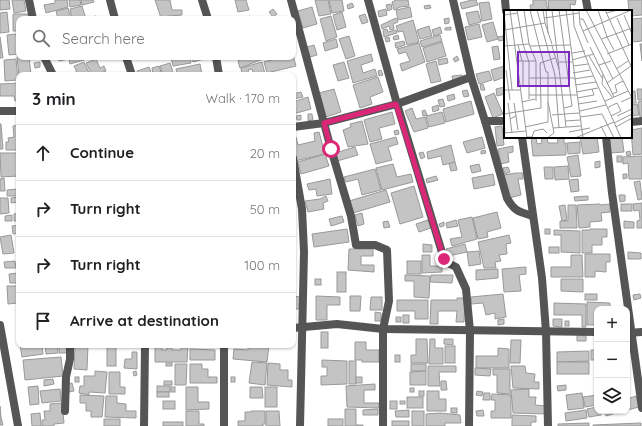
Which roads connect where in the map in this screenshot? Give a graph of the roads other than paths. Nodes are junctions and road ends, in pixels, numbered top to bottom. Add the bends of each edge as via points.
1 (29, 0) edge
2 (110, 0) edge
3 (202, 0) edge
4 (291, 0) edge
5 (368, 0) edge
6 (453, 0) edge
7 (505, 0) edge
8 (586, 0) edge
9 (506, 10) edge
10 (588, 10) edge
11 (32, 16) edge
12 (114, 16) edge
13 (207, 16) edge
14 (295, 16) edge
15 (296, 19) edge
16 (46, 60) edge
17 (127, 60) edge
18 (216, 60) edge
19 (52, 72) edge
20 (131, 72) edge
21 (218, 72) edge
22 (470, 77) junction
23 (396, 104) junction
24 (0, 111) edge
25 (16, 111) edge
26 (504, 120) edge
27 (485, 121) junction
28 (324, 123) junction
29 (296, 127) edge
30 (522, 138) edge
31 (606, 138) edge
32 (296, 175) edge
33 (533, 216) junction
34 (626, 306) edge
35 (0, 325) edge
36 (296, 328) edge
37 (302, 328) junction
38 (383, 329) junction
39 (470, 330) junction
40 (546, 332) junction
41 (594, 332) edge
42 (642, 332) edge
43 (630, 333) edge
44 (630, 339) edge
45 (70, 348) edge
46 (145, 348) edge
47 (224, 348) edge
48 (642, 408) edge
49 (65, 411) dead end
50 (18, 426) edge
51 (144, 426) edge
52 (224, 426) edge
53 (300, 426) edge
54 (383, 426) edge
55 (469, 426) edge
56 (548, 426) edge

1 - 11 street
2 - 12 street
3 - 13 street
4 - 14 street
5 - 23 street
6 - 22 street
7 - 9 street
8 - 10 street
15 - 28 street
16 - 19 street
17 - 20 street
18 - 21 street
22 - 23 street
22 - 27 street
23 - 28 street
23 - 39 street via 444,259 456,267 466,289
24 - 25 street
26 - 27 street
27 - 33 street via 507,198 516,211
28 - 29 street
28 - 38 street via 356,245 375,245 387,250 389,301
30 - 33 street
31 - 34 street
32 - 37 street via 302,209 304,252
33 - 40 street via 542,278
35 - 50 street
36 - 37 street
37 - 38 street via 337,324
37 - 53 street
38 - 39 street
38 - 54 street
39 - 40 street
39 - 55 street
40 - 41 street
40 - 56 street
42 - 43 street
44 - 48 street
45 - 49 street
46 - 51 street
47 - 52 street

